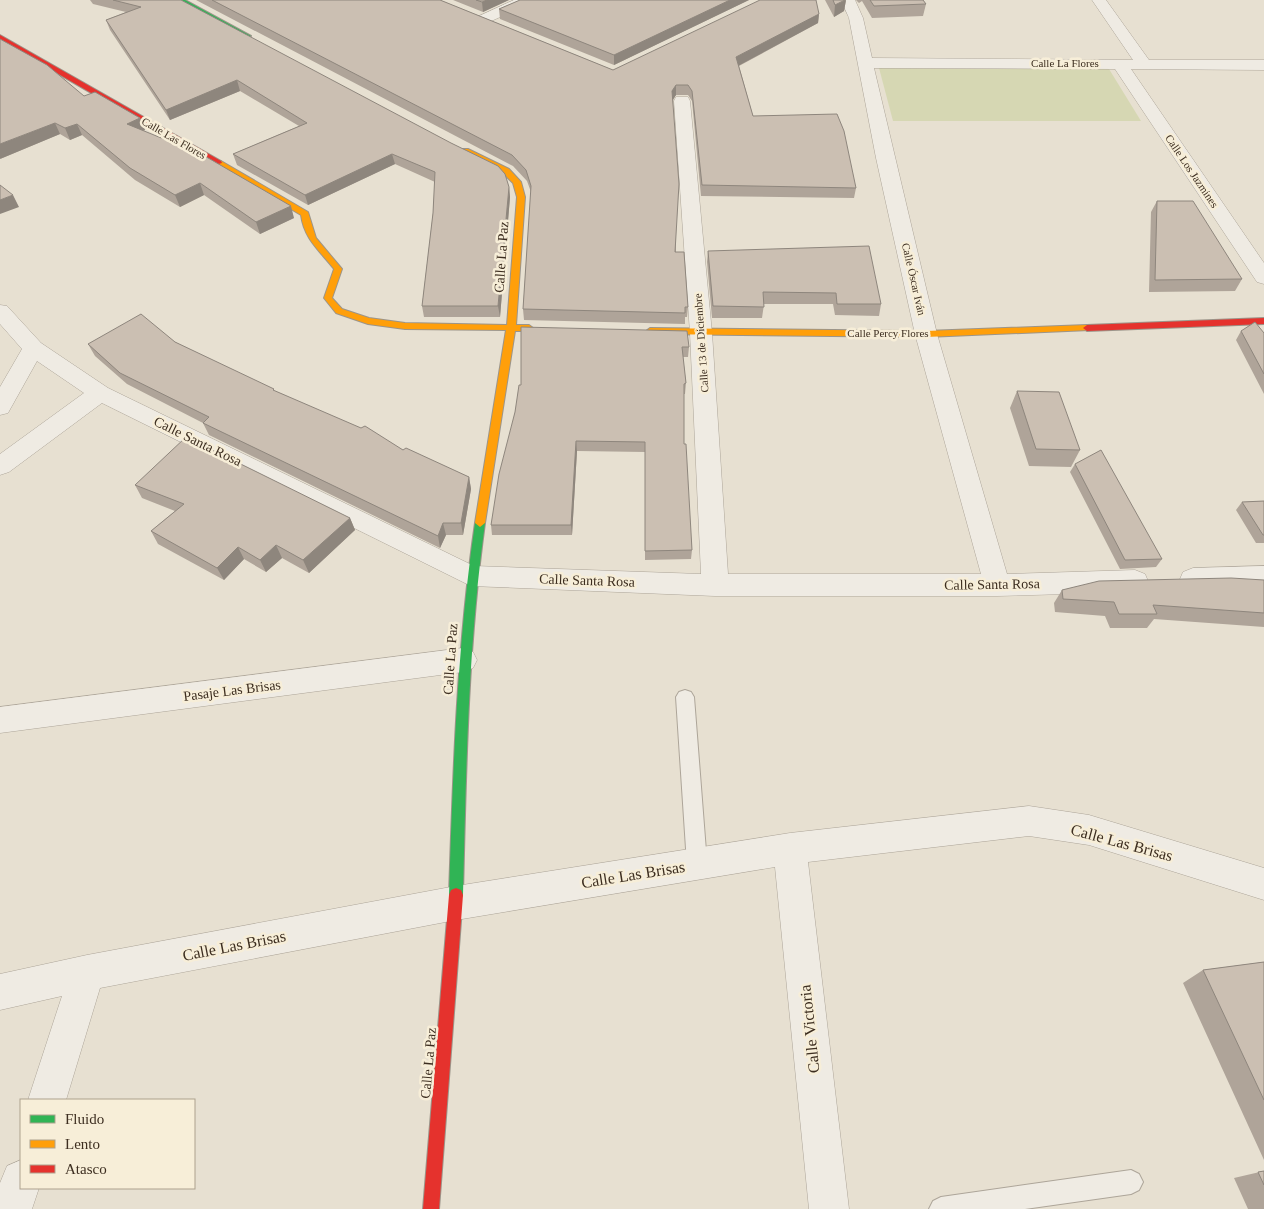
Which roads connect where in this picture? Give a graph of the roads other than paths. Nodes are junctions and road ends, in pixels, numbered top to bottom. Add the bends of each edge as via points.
1 (182, 0) edge
2 (526, 0) edge
3 (848, 0) edge
4 (1099, 0) edge
5 (466, 13) edge
6 (482, 20) junction
7 (500, 27) edge
8 (0, 37) edge
9 (259, 42) edge
10 (866, 63) junction
11 (1119, 63) junction
12 (1144, 64) junction
13 (1264, 65) edge
14 (682, 101) dead end
15 (459, 148) edge
16 (1264, 278) edge
17 (0, 311) edge
18 (1264, 321) edge
19 (511, 328) junction
20 (540, 328) edge
21 (635, 331) edge
22 (701, 333) junction
23 (926, 334) junction
24 (32, 348) junction
25 (100, 393) junction
26 (0, 407) edge
27 (0, 466) edge
28 (471, 576) junction
29 (1264, 577) edge
30 (715, 585) junction
31 (997, 585) junction
32 (463, 660) junction
33 (685, 697) dead end
34 (0, 720) edge
35 (790, 849) junction
36 (697, 864) junction
37 (1264, 884) edge
38 (456, 903) junction
39 (87, 973) junction
40 (0, 992) edge
41 (47, 1099) edge
42 (1132, 1182) dead end
43 (20, 1183) edge
44 (12, 1209) edge
45 (431, 1209) edge
46 (829, 1209) edge
47 (941, 1209) edge

1 - 9 street
2 - 6 street
3 - 10 street, Calle Óscar Iván via 856,18
4 - 12 street
5 - 6 street
6 - 7 street
8 - 19 street, Calle Las Flores via 305,214 307,237 332,258 338,269 328,298 339,311 368,321 405,326
10 - 11 street, Calle La Flores
10 - 23 street, Calle Óscar Iván
11 - 12 street, Calle La Flores
11 - 16 street, Calle Los Jazmines
12 - 13 street, Calle La Flores
14 - 22 street, Calle 13 de Diciembre
15 - 19 street, Calle La Paz via 506,171 517,182 521,197
17 - 24 street, Calle Santa Rosa
18 - 23 street, Calle Percy Flores
19 - 20 street
19 - 28 street, Calle La Paz
21 - 22 street, Calle Percy Flores
22 - 23 street, Calle Percy Flores
22 - 30 street, Calle 13 de Diciembre
23 - 31 street, Calle Óscar Iván
24 - 25 street, Calle Santa Rosa
24 - 26 street
25 - 27 street
25 - 28 street, Calle Santa Rosa
28 - 30 street, Calle Santa Rosa
28 - 32 street, Calle La Paz
29 - 31 street, Calle Santa Rosa
30 - 31 street, Calle Santa Rosa
32 - 34 street, Pasaje Las Brisas
32 - 38 street, Calle La Paz
33 - 36 lane
35 - 36 street, Calle Las Brisas
35 - 37 street, Calle Las Brisas via 1029,821 1089,830
35 - 46 street, Calle Victoria
36 - 38 street, Calle Las Brisas
38 - 39 street, Calle Las Brisas
38 - 45 street, Calle La Paz
39 - 40 street, Calle Las Brisas
39 - 41 street
42 - 47 lane
43 - 44 street

